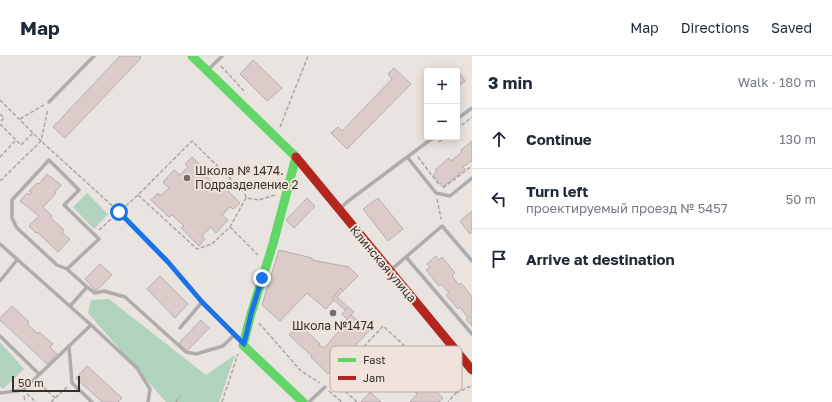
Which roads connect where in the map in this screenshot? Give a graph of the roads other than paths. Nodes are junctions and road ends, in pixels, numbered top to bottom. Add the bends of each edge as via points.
1 (94, 56) edge
2 (192, 56) edge
3 (222, 56) edge
4 (207, 70) junction
5 (49, 102) road end
6 (472, 108) edge
7 (460, 117) edge
8 (430, 140) edge
9 (296, 157) junction
10 (408, 158) junction
11 (472, 178) edge
12 (339, 210) junction
13 (0, 244) edge
14 (406, 257) junction
15 (17, 260) junction
16 (472, 261) edge
17 (168, 262) road end
18 (67, 269) junction
19 (390, 272) junction
20 (0, 281) edge
21 (87, 287) junction
22 (202, 302) junction
23 (70, 305) junction
24 (92, 325) junction
25 (180, 328) dead end
26 (472, 334) edge
27 (234, 335) junction
28 (0, 336) edge
29 (69, 346) junction
30 (242, 346) junction
31 (452, 346) edge
32 (462, 358) edge
33 (472, 370) edge
34 (39, 374) junction
35 (325, 387) road end
36 (0, 393) edge
37 (92, 402) edge
38 (148, 402) edge
39 (304, 402) edge

1 - 5 lane
2 - 4 street, Клинская улица
3 - 4 lane
4 - 9 street, Клинская улица
6 - 7 lane
8 - 10 lane
9 - 12 street, Клинская улица
9 - 30 street
10 - 11 lane via 436,194 450,196
10 - 12 lane
12 - 19 street, Клинская улица
13 - 15 lane
14 - 16 lane via 442,226
14 - 19 lane
14 - 26 lane
15 - 20 lane
15 - 23 lane
17 - 22 lane
18 - 18 lane via 100,239 64,205 79,190 49,160 12,200 12,218 17,228 57,266
18 - 21 lane
19 - 31 street, Клинская улица
21 - 23 lane
21 - 27 lane via 95,292 104,291 125,297 186,352 196,354 223,346
22 - 25 lane
22 - 27 lane
23 - 24 lane
24 - 29 lane
24 - 38 lane via 137,368 150,389
27 - 30 lane
28 - 34 lane
29 - 34 lane
29 - 37 lane via 72,383
30 - 39 street
32 - 33 street, Клинская улица
34 - 36 lane via 23,390
35 - 39 lane

